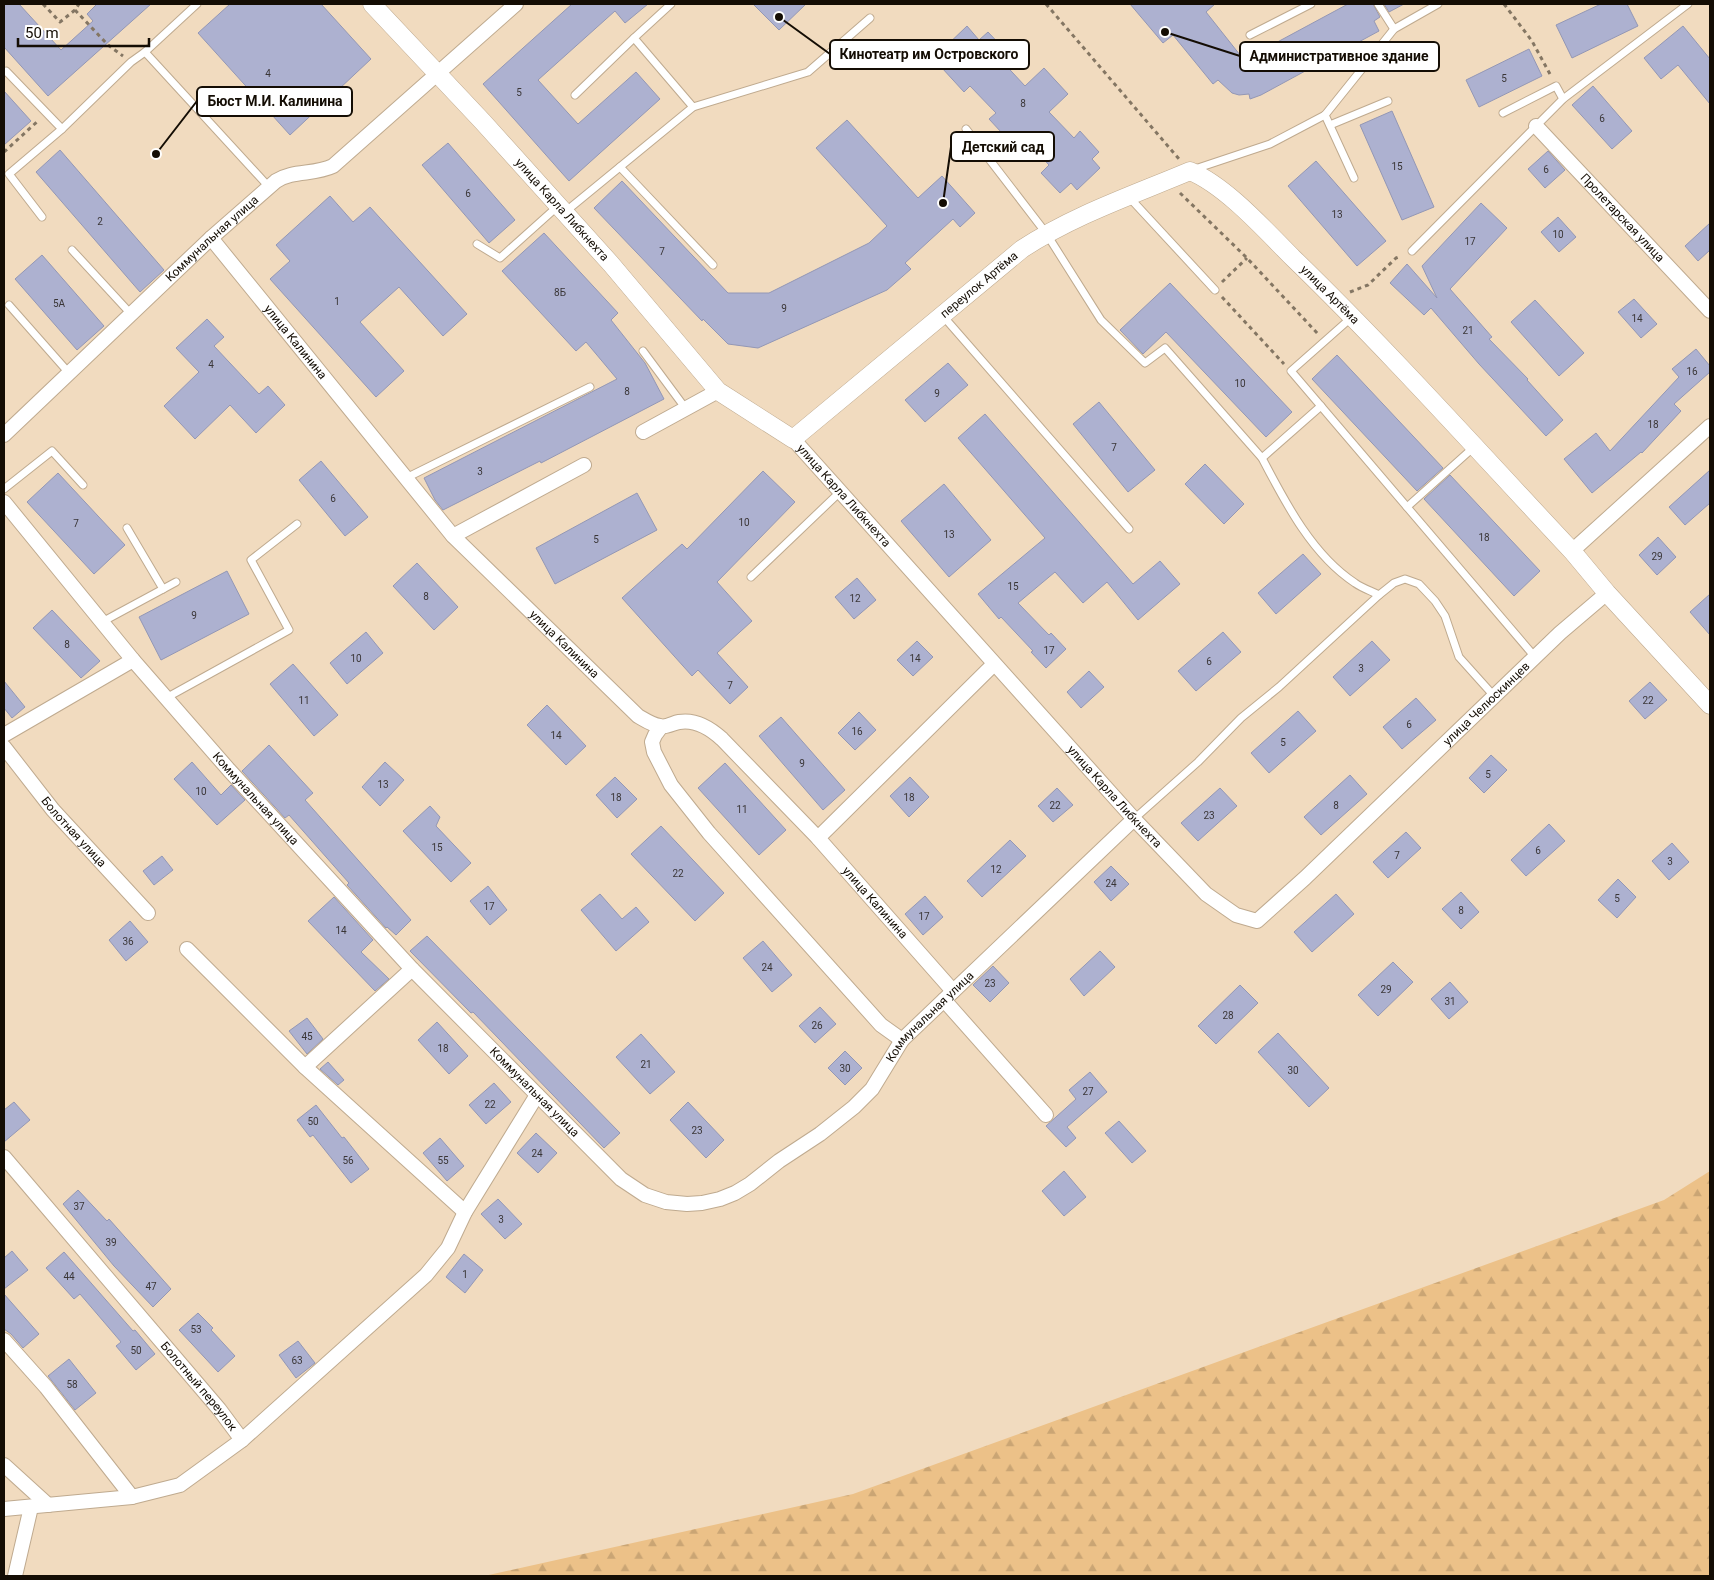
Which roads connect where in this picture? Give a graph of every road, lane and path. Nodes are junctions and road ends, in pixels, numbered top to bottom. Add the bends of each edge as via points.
1 (43, 4) edge
2 (79, 4) edge
3 (197, 4) edge
4 (372, 4) edge
5 (516, 4) edge
6 (671, 4) edge
7 (1046, 4) edge
8 (1311, 4) edge
9 (1378, 4) edge
10 (1438, 4) edge
11 (1504, 4) edge
12 (1688, 4) edge
13 (75, 10) junction
14 (870, 18) dead end
15 (1394, 29) junction
16 (1250, 35) dead end
17 (634, 38) junction
18 (108, 45) dead end
19 (145, 52) junction
20 (4, 72) edge
21 (438, 74) junction
22 (1556, 86) junction
23 (575, 95) dead end
24 (1562, 99) junction
25 (1388, 101) dead end
26 (693, 107) junction
27 (47, 113) junction
28 (1502, 113) dead end
29 (1325, 114) junction
30 (1330, 125) junction
31 (1536, 126) junction
32 (62, 129) junction
33 (966, 129) dead end
34 (4, 152) edge
35 (620, 168) junction
36 (1190, 171) junction
37 (1354, 178) dead end
38 (1167, 180) junction
39 (269, 187) junction
40 (1128, 196) junction
41 (562, 209) junction
42 (42, 217) dead end
43 (1046, 233) junction
44 (211, 238) junction
45 (477, 244) dead end
46 (72, 250) dead end
47 (1412, 251) joint
48 (1247, 258) junction
49 (713, 265) dead end
50 (1214, 290) junction
51 (1338, 301) junction
52 (9, 305) dead end
53 (1710, 311) edge
54 (131, 314) junction
55 (943, 316) junction
56 (1352, 317) junction
57 (1325, 341) junction
58 (643, 351) dead end
59 (1291, 371) junction
60 (69, 373) junction
61 (590, 386) dead end
62 (718, 392) junction
63 (1321, 406) junction
64 (686, 409) junction
65 (1710, 426) edge
66 (643, 432) dead end
67 (4, 435) edge
68 (793, 439) junction
69 (1475, 446) junction
70 (1262, 458) junction
71 (584, 465) dead end
72 (406, 478) junction
73 (83, 485) dead end
74 (4, 489) edge
75 (841, 491) junction
76 (4, 502) edge
77 (1407, 506) junction
78 (296, 524) dead end
79 (127, 528) dead end
80 (1129, 529) dead end
81 (453, 536) junction
82 (1572, 551) junction
83 (751, 577) dead end
84 (176, 582) dead end
85 (164, 589) junction
86 (1379, 594) junction
87 (1608, 594) junction
88 (102, 622) junction
89 (1536, 657) junction
90 (133, 660) junction
91 (994, 664) junction
92 (1494, 696) junction
93 (166, 698) junction
94 (1710, 705) edge
95 (661, 727) junction
96 (4, 735) edge
97 (4, 748) edge
98 (1134, 819) junction
99 (818, 838) junction
100 (148, 913) dead end
101 (1257, 921) joint
102 (187, 949) dead end
103 (412, 969) junction
104 (949, 996) junction
105 (902, 1040) junction
106 (305, 1067) junction
107 (538, 1095) junction
108 (1046, 1115) dead end
109 (4, 1157) edge
110 (465, 1212) junction
111 (4, 1340) edge
112 (242, 1440) junction
113 (4, 1465) edge
114 (132, 1497) junction
115 (48, 1505) junction
116 (31, 1507) junction
117 (4, 1509) edge
118 (15, 1576) edge

1 - 13 path via 60,22
2 - 13 path
3 - 19 lane
4 - 21 street, улица Карла Либкнехта
5 - 21 street, Коммунальная улица
6 - 17 lane
7 - 36 path
8 - 16 lane
9 - 15 lane
10 - 15 lane
11 - 22 path via 1532,41
12 - 24 lane
13 - 18 path
14 - 26 lane via 808,72
15 - 29 lane
17 - 23 lane
17 - 26 lane
19 - 32 lane
19 - 39 lane
20 - 27 lane
21 - 39 street, Коммунальная улица via 333,166 307,174 283,176
21 - 41 street, улица Карла Либкнехта
22 - 24 lane
22 - 28 lane
24 - 31 lane
25 - 30 lane
26 - 35 lane
27 - 32 lane
27 - 34 path
29 - 30 lane
29 - 36 lane via 1270,144
30 - 37 lane
31 - 47 lane
31 - 53 street, Пролетарская улица
32 - 42 lane via 9,174
33 - 43 lane
35 - 41 lane
35 - 49 lane
36 - 38 street, переулок Артёма
36 - 51 street, улица Артёма via 1217,186
38 - 40 street, переулок Артёма
38 - 48 path
39 - 44 street, Коммунальная улица
40 - 43 street, переулок Артёма
40 - 50 lane
41 - 45 lane via 500,258
41 - 62 street, улица Карла Либкнехта
43 - 55 street, переулок Артёма via 1022,249
43 - 70 lane via 1101,320 1145,363 1165,348
44 - 54 street, Коммунальная улица
44 - 72 street, улица Калинина
46 - 54 lane
47 - 51 path via 1396,258 1368,285
48 - 50 path
48 - 57 path
50 - 59 path
51 - 56 street, улица Артёма
52 - 60 lane
54 - 60 street, Коммунальная улица
55 - 68 street, переулок Артёма
55 - 80 lane
56 - 57 lane
56 - 69 street, улица Артёма
57 - 59 lane
58 - 64 lane
59 - 63 lane
60 - 67 street, Коммунальная улица
61 - 72 lane
62 - 64 street
62 - 68 street, улица Карла Либкнехта
63 - 70 lane
63 - 77 lane
64 - 66 street
65 - 82 street
68 - 75 street, улица Карла Либкнехта
69 - 77 lane
69 - 82 street, улица Артёма
70 - 86 lane via 1282,498 1308,536 1337,569 1356,584
71 - 81 street
72 - 81 street, улица Калинина
73 - 74 lane via 52,451
75 - 83 lane
75 - 91 street, улица Карла Либкнехта
76 - 88 street, Коммунальная улица
77 - 89 lane
78 - 93 lane via 251,560 289,630
79 - 85 lane
81 - 95 street, улица Калинина via 638,716
82 - 87 street, улица Артёма
84 - 85 lane
85 - 88 lane
86 - 92 lane via 1405,579 1419,584 1445,616 1459,657
86 - 98 lane
87 - 89 street, улица Челюскинцев
87 - 94 street
88 - 90 street, Коммунальная улица
89 - 92 street, улица Челюскинцев
90 - 93 street, Коммунальная улица
90 - 96 street
91 - 98 street, улица Карла Либкнехта
91 - 99 street
92 - 101 street, улица Челюскинцев
93 - 103 street, Коммунальная улица
95 - 99 street, улица Калинина via 681,721 698,723 710,729
95 - 105 street via 652,742 671,785 709,833 881,1026
97 - 100 street, Болотная улица via 53,810
98 - 101 street, улица Карла Либкнехта via 1206,894 1236,915
98 - 104 street, Коммунальная улица
99 - 104 street, улица Калинина
102 - 106 street
103 - 106 street
103 - 107 street, Коммунальная улица
104 - 105 street, Коммунальная улица
104 - 108 street, улица Калинина
105 - 107 street, Коммунальная улица via 872,1089 854,1108 750,1184 735,1193 702,1203 666,1202 621,1180
106 - 110 street
107 - 110 street, Болотный переулок
109 - 112 street, Болотный переулок
110 - 112 street, Болотный переулок via 448,1248 426,1275
111 - 114 street via 46,1387
112 - 114 street via 180,1485
113 - 115 street
114 - 115 street
115 - 116 street
116 - 117 street
116 - 118 street

